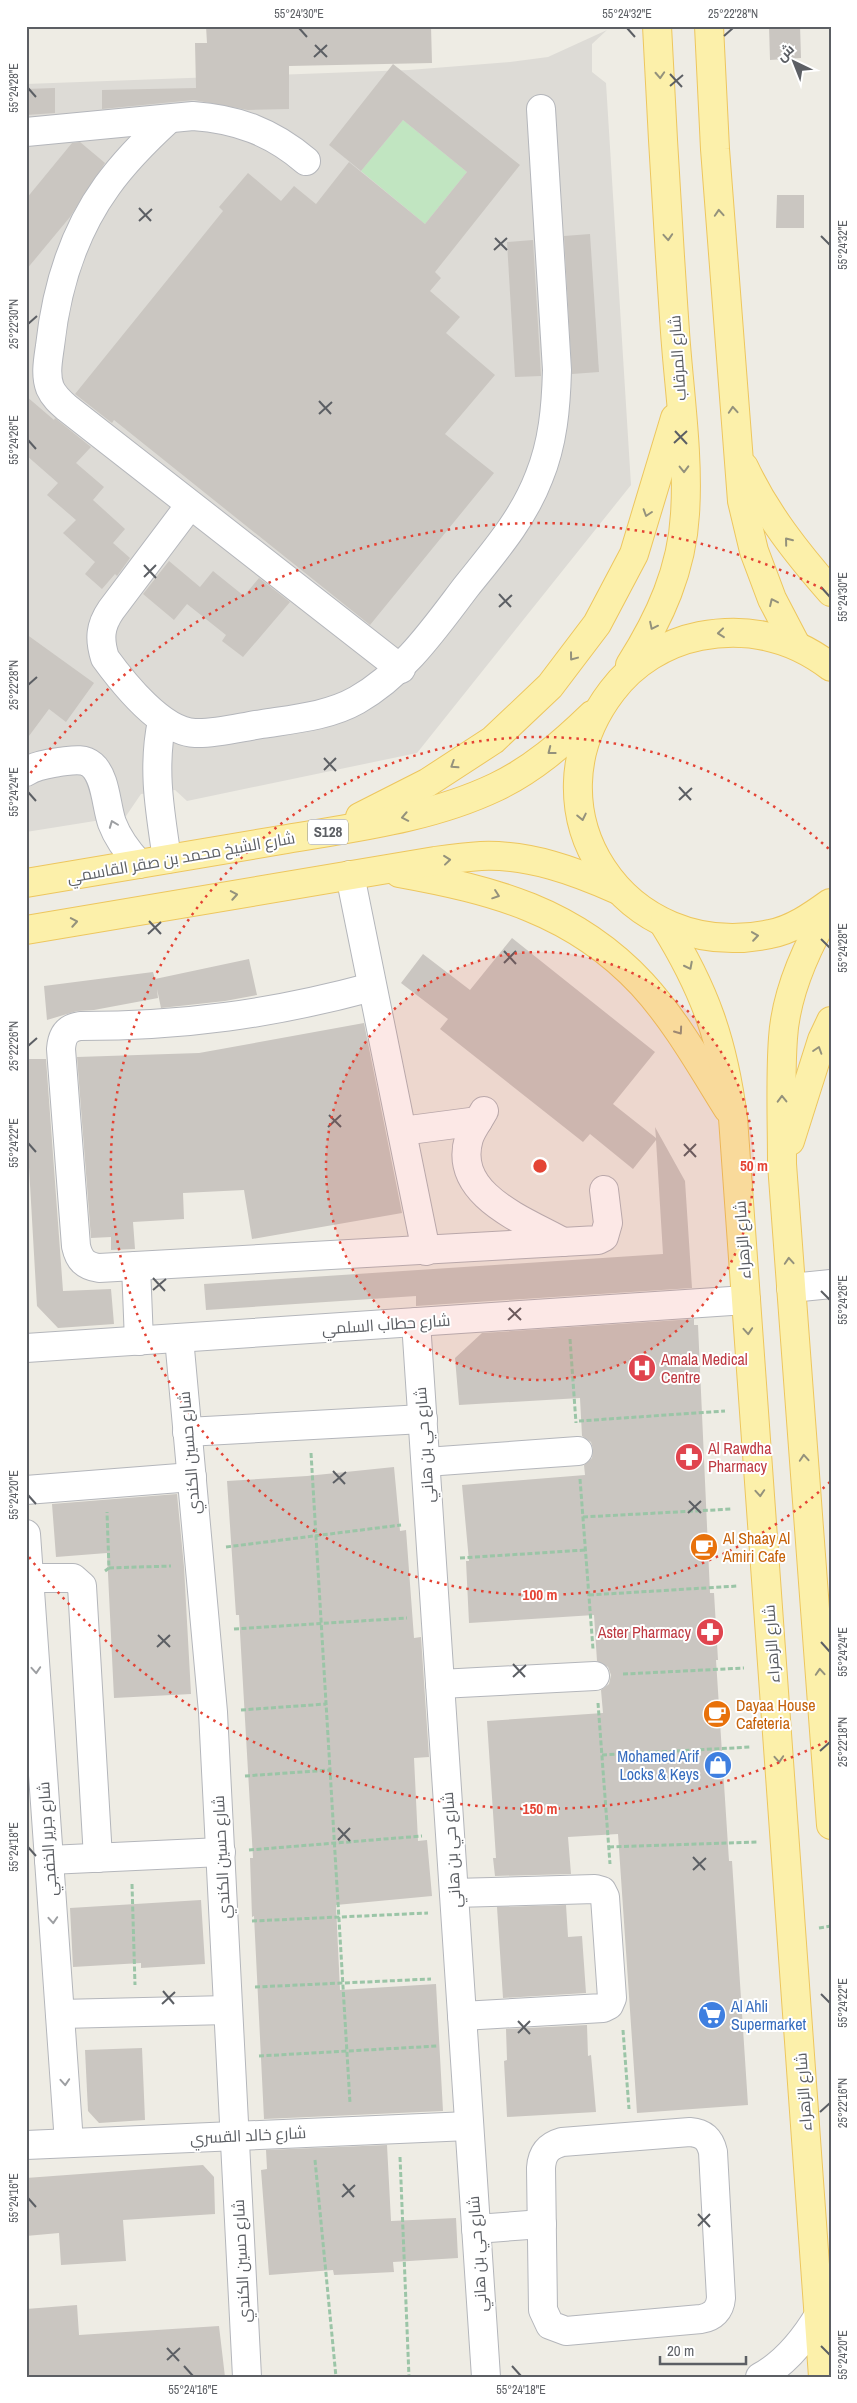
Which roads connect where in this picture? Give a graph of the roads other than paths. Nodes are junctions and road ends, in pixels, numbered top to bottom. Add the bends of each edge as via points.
1 (657, 26) edge
2 (709, 26) edge
3 (541, 109) dead end
4 (169, 119) junction
5 (26, 132) edge
6 (306, 161) dead end
7 (680, 399) junction
8 (736, 449) junction
9 (190, 504) junction
10 (831, 592) edge
11 (796, 645) junction
12 (831, 667) edge
13 (400, 668) junction
14 (623, 677) junction
15 (600, 707) junction
16 (162, 720) junction
17 (26, 772) edge
18 (331, 831) junction
19 (167, 860) junction
20 (139, 864) junction
21 (380, 870) junction
22 (350, 875) junction
23 (26, 883) edge
24 (619, 891) junction
25 (831, 902) edge
26 (831, 906) edge
27 (664, 924) junction
28 (26, 930) edge
29 (372, 987) junction
30 (831, 1021) edge
31 (733, 1118) junction
32 (402, 1131) junction
33 (782, 1164) junction
34 (604, 1190) dead end
35 (563, 1242) junction
36 (426, 1251) junction
37 (136, 1266) junction
38 (831, 1284) edge
39 (791, 1288) junction
40 (746, 1300) junction
41 (416, 1322) junction
42 (179, 1338) junction
43 (139, 1341) junction
44 (26, 1348) edge
45 (423, 1419) junction
46 (187, 1432) junction
47 (578, 1452) road end
48 (426, 1462) junction
49 (192, 1477) junction
50 (26, 1490) edge
51 (26, 1534) edge
52 (29, 1578) junction
53 (596, 1676) road end
54 (440, 1684) junction
55 (830, 1812) edge
56 (221, 1852) junction
57 (98, 1858) junction
58 (49, 1860) junction
59 (455, 1902) junction
60 (228, 1999) junction
61 (60, 2014) junction
62 (462, 2016) junction
63 (469, 2126) junction
64 (235, 2136) junction
65 (69, 2143) junction
66 (26, 2145) edge
67 (542, 2224) junction
68 (476, 2228) junction
69 (819, 2315) junction
70 (247, 2377) edge
71 (486, 2377) edge
72 (760, 2377) edge
73 (823, 2377) edge

1 -> 7 main road, شارع المرقاب
8 -> 2 main road
3 - 13 street via 557,370 551,443 523,510 503,541
4 - 5 street
4 - 6 street via 218,117 242,123 287,145
4 - 9 street via 135,150 106,187 83,227 65,270 53,315 47,374 57,400
7 -> 14 main road, شارع المرقاب via 686,514 675,572 654,627
7 -> 18 main road via 634,554 598,624 550,686 492,740 427,783
10 -> 8 main road via 781,532 756,492
11 -> 8 main road via 772,599 754,551 742,501
9 - 13 street
9 - 16 street via 104,620 101,633 101,646 106,658
11 - 12 main road
11 -> 14 main road via 760,634 723,632 686,639 652,654
13 - 16 street via 356,701 330,711 199,733 182,731
14 - 15 main road
15 -> 18 main road, شارع الشيخ محمد بن صقر القاسمي / S128 via 569,738 534,765 497,787 456,804 414,816
15 -> 24 main road via 586,736 579,769 579,802 586,835 599,865
16 - 19 street via 156,769
20 -> 17 street via 112,824 98,773 92,765 74,760 39,766
18 - 19 main road, شارع الشيخ محمد بن صقر القاسمي / S128
19 - 20 main road, شارع الشيخ محمد بن صقر القاسمي / S128
20 - 23 main road, شارع الشيخ محمد بن صقر القاسمي / S128
21 - 22 main road
21 -> 24 main road via 482,856 530,859 576,872
21 -> 31 main road via 494,893 548,914 599,944 642,984 678,1030
28 -> 22 main road
22 - 29 street
24 - 27 main road via 640,910
27 -> 25 main road via 699,936 735,939 772,934 806,920
33 -> 26 main road via 783,1036 793,988 810,941
27 -> 31 main road, شارع الزهراء via 690,967 716,1028 728,1077
29 - 32 street
29 - 37 street via 242,1016 168,1024 80,1026 65,1032 61,1048 78,1255 90,1267
33 -> 30 main road
31 - 40 main road, شارع الزهراء
32 - 35 street via 481,1116 466,1148 466,1160 474,1184 492,1201
32 - 36 street
39 -> 33 main road
34 - 35 street via 608,1223 604,1236 598,1240
35 - 36 street
36 - 37 street
37 - 43 street
38 - 39 street
55 -> 39 main road
40 - 41 street, شارع حطاب السلمي
40 -> 69 main road, شارع الزهراء
41 - 42 street, شارع حطاب السلمي
41 - 45 street, شارع حي بن هاني
42 - 43 street, شارع حطاب السلمي
42 - 46 street, شارع حسين الكندي
43 - 44 street, شارع حطاب السلمي
45 - 46 street
45 - 48 street, شارع حي بن هاني
46 - 49 street, شارع حسين الكندي
47 - 48 street
48 - 54 street, شارع حي بن هاني
49 - 50 street
49 - 56 street, شارع حسين الكندي via 213,1712
51 - 52 street, شارع جرير الخفجي
52 - 57 street via 73,1578 82,1586
52 -> 58 street, شارع جرير الخفجي
53 - 54 street
54 - 59 street, شارع حي بن هاني
56 - 57 street
56 - 60 street, شارع حسين الكندي
57 - 58 street
58 -> 61 street, شارع جرير الخفجي
59 - 62 street, شارع حي بن هاني
59 - 62 street via 595,1889 602,1891 612,1998 603,2008
60 - 61 street via 136,2012
60 - 64 street, شارع حسين الكندي
61 -> 65 street, شارع جرير الخفجي
62 - 63 street, شارع حي بن هاني
63 - 64 street, شارع خالد القسري
63 - 68 street, شارع حي بن هاني
64 - 65 street, شارع خالد القسري
64 - 70 street, شارع حسين الكندي
65 - 66 street, شارع خالد القسري
67 - 67 street via 540,2168 546,2151 553,2145 698,2133 711,2144 714,2152 720,2306 709,2318 557,2330 550,2325 543,2310
67 - 68 street
68 - 71 street, شارع حي بن هاني
69 - 72 street via 804,2339 785,2359
69 - 73 main road, شارع الزهراء

